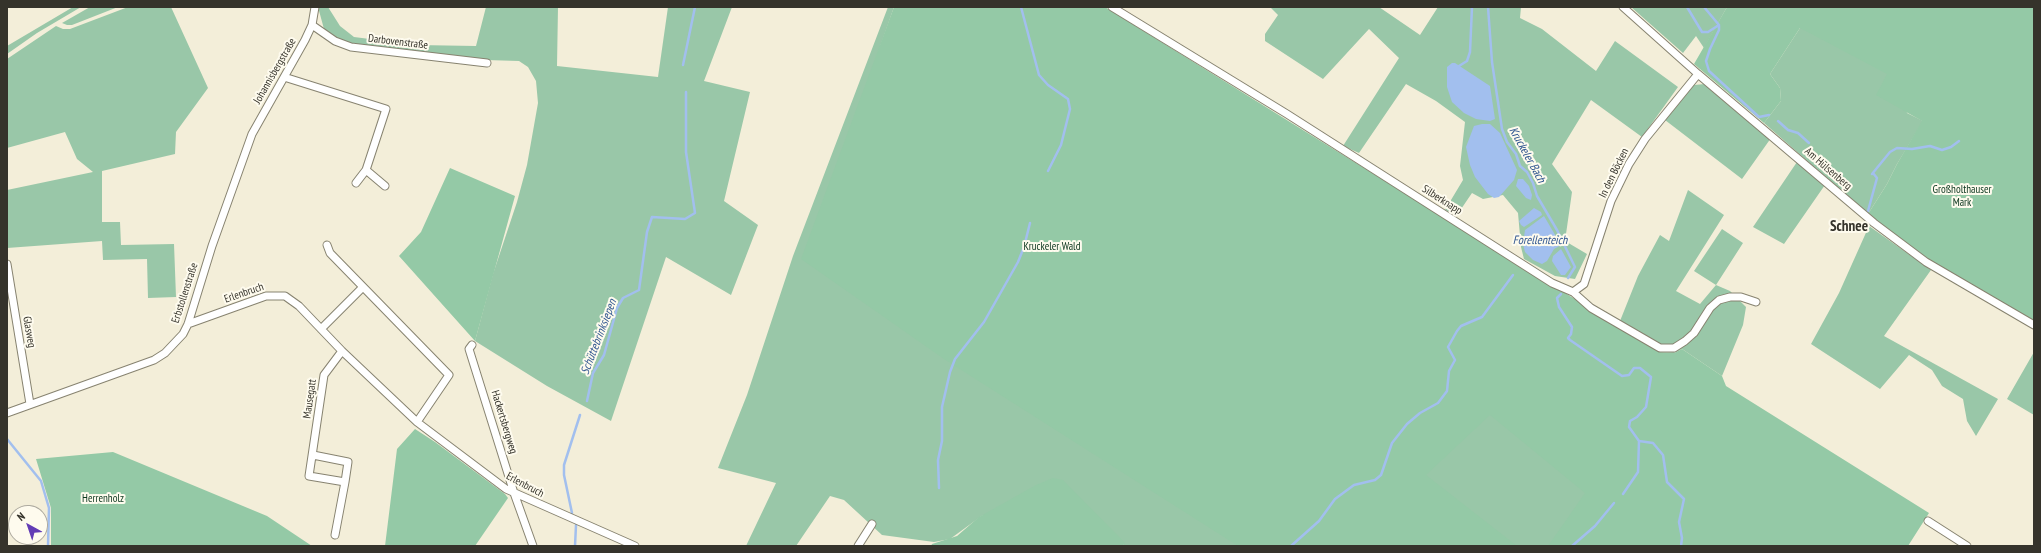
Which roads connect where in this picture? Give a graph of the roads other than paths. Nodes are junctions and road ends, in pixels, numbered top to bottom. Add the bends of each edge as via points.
1 (314, 7) edge
2 (1112, 7) edge
3 (1623, 7) edge
4 (312, 25) junction
5 (487, 63) dead end
6 (1698, 74) junction
7 (284, 77) junction
8 (248, 143) joint
9 (366, 170) junction
10 (356, 184) dead end
11 (386, 186) dead end
12 (327, 244) dead end
13 (7, 264) edge
14 (363, 287) junction
15 (1572, 292) junction
16 (1756, 302) dead end
17 (188, 324) junction
18 (2034, 325) edge
19 (321, 329) junction
20 (470, 347) dead end
21 (342, 352) junction
22 (30, 404) junction
23 (7, 413) edge
24 (417, 422) junction
25 (313, 455) junction
26 (345, 482) junction
27 (514, 493) junction
28 (1928, 521) dead end
29 (872, 524) dead end
30 (335, 535) dead end
31 (533, 546) edge
32 (635, 546) edge
33 (858, 546) edge
34 (1967, 546) edge

1 - 4 street, Johannisbergstraße
2 - 15 street, Silberknapp via 1287,114 1552,283
3 - 6 street, Am Hülsenberg
4 - 5 street, Darbovenstraße via 335,41 350,47
4 - 7 street, Johannisbergstraße
6 - 15 street, In den Böcken via 1642,143 1629,164 1611,201 1584,284
6 - 18 street, Am Hülsenberg via 1902,244 1962,284
7 - 8 street, Johannisbergstraße
7 - 9 street via 386,109
8 - 17 street, Erbstollenstraße
9 - 10 street
9 - 11 street
12 - 14 street via 330,253
13 - 22 street, Glasweg
14 - 19 street
14 - 24 street via 449,375
15 - 16 street, Silberknapp via 1591,308 1660,348 1667,349 1685,341 1694,333 1710,308 1719,300 1742,297
17 - 19 street, Erlenbruch via 266,296 277,295 284,296 299,306
17 - 22 street, Erbstollenstraße via 175,344 154,360
19 - 21 street, Erlenbruch
20 - 27 street, Hackertsbergweg
21 - 24 street, Erlenbruch
21 - 25 street, Mausegatt via 324,375
22 - 23 street, Erbstollenstraße
24 - 27 street, Erlenbruch
25 - 26 street via 348,462
25 - 26 street, Mausegatt via 309,476
26 - 30 street
27 - 31 street, Hackertsbergweg
27 - 32 street, Erlenbruch
28 - 34 street
29 - 33 street

